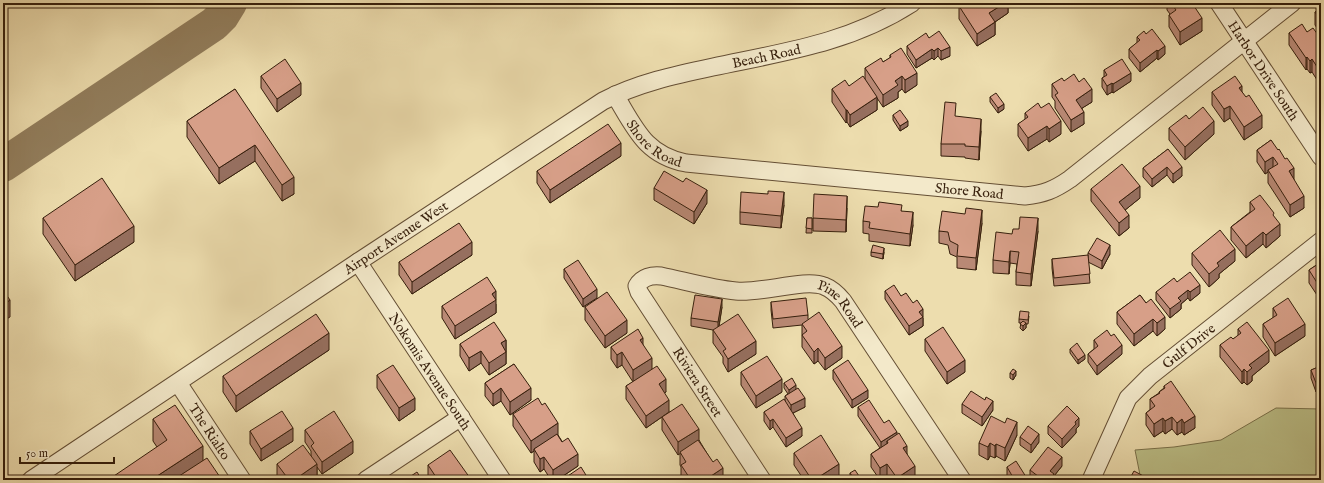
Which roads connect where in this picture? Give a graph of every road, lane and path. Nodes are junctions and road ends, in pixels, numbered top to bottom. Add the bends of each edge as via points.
1 (912, 3) edge
2 (1219, 3) edge
3 (1292, 3) edge
4 (1244, 41) junction
5 (615, 95) junction
6 (1321, 157) edge
7 (1321, 240) edge
8 (358, 262) junction
9 (638, 283) joint
10 (178, 383) junction
11 (461, 417) junction
12 (31, 480) edge
13 (242, 480) edge
14 (366, 480) edge
15 (502, 480) edge
16 (762, 480) edge
17 (962, 480) edge
18 (1091, 480) edge

1 - 5 street, Beach Road via 875,24 843,37 675,75
2 - 4 street, Harbor Drive South
3 - 4 street, Shore Road
4 - 5 street, Shore Road via 1070,179 1047,192 1025,196 686,164 661,155 643,140
4 - 6 street, Harbor Drive South
5 - 8 street, Airport Avenue West
7 - 18 street, Gulf Drive via 1137,388 1128,398
8 - 10 street, Airport Avenue West
8 - 11 street, Nokomis Avenue South
9 - 16 street, Riviera Street via 639,292
9 - 17 street, Pine Road via 648,277 657,276 747,292 813,283 835,292
10 - 12 street, Airport Avenue West
10 - 13 street, The Rialto
11 - 14 street
11 - 15 street, Nokomis Avenue South

